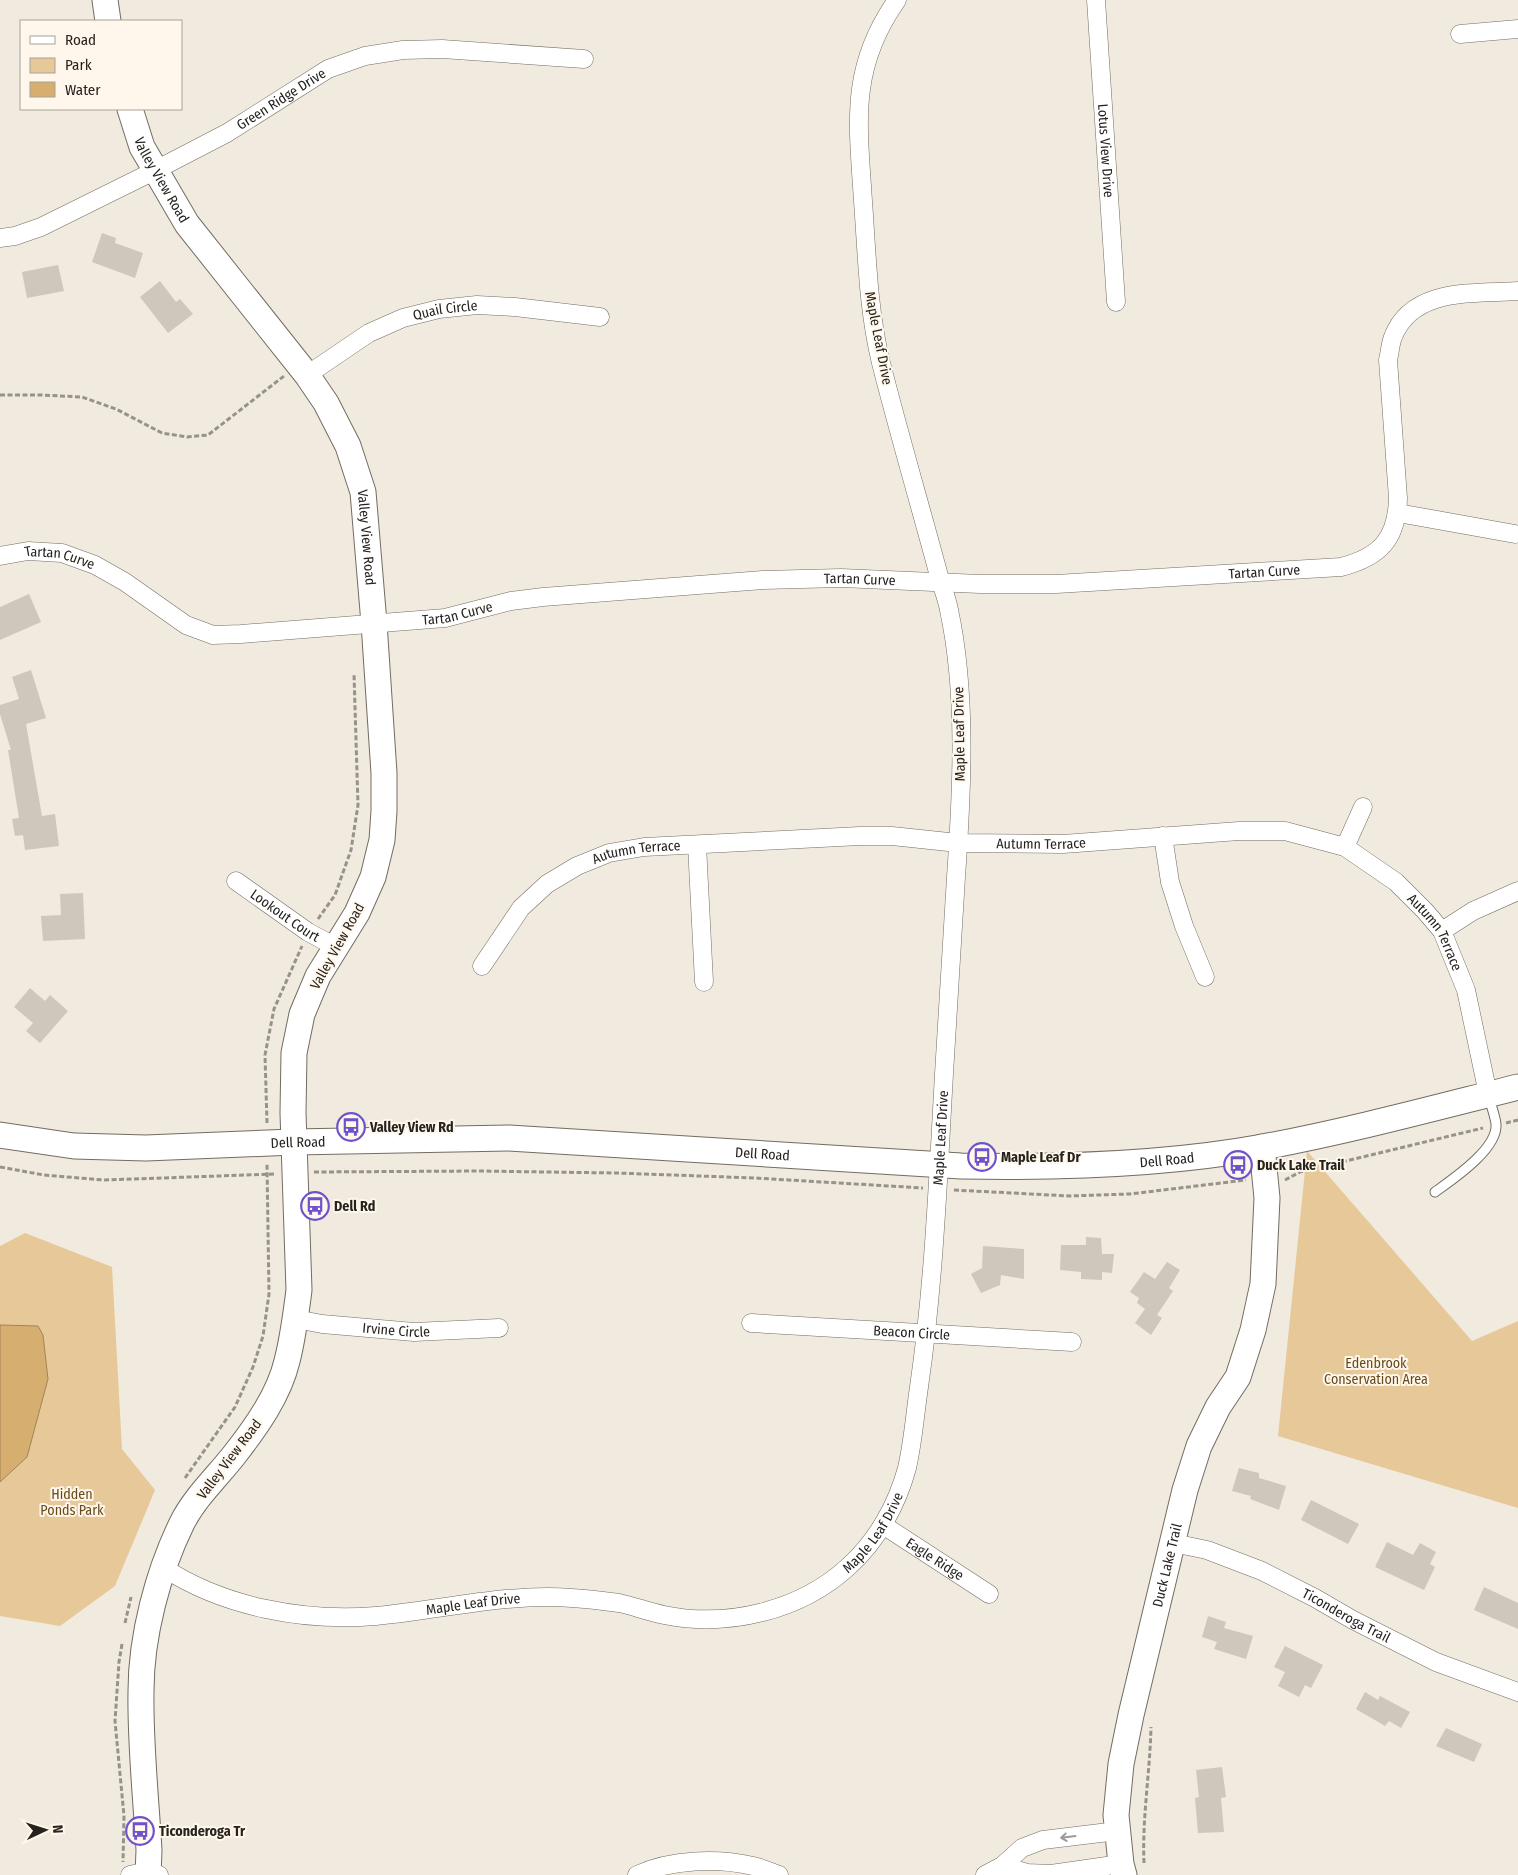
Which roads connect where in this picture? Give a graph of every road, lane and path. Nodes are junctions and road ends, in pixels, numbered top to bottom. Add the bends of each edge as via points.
1 (105, 0) edge
2 (897, 0) edge
3 (1096, 0) edge
4 (108, 20) edge
5 (1518, 29) edge
6 (1460, 34) dead end
7 (584, 59) dead end
8 (130, 110) edge
9 (156, 170) junction
10 (0, 238) edge
11 (1518, 291) edge
12 (1116, 302) dead end
13 (600, 317) dead end
14 (303, 370) junction
15 (0, 395) edge
16 (1398, 514) junction
17 (1515, 534) dead end
18 (0, 556) edge
19 (940, 582) junction
20 (374, 623) junction
21 (354, 670) dead end
22 (1363, 807) dead end
23 (1163, 836) junction
24 (958, 843) junction
25 (697, 845) junction
26 (1345, 846) junction
27 (236, 881) dead end
28 (1518, 891) edge
29 (1442, 931) junction
30 (308, 932) junction
31 (336, 947) junction
32 (482, 966) dead end
33 (1205, 977) dead end
34 (704, 982) dead end
35 (1518, 1087) edge
36 (1488, 1094) junction
37 (0, 1135) edge
38 (294, 1142) junction
39 (267, 1143) junction
40 (1262, 1147) junction
41 (939, 1165) junction
42 (1287, 1180) dead end
43 (1286, 1189) dead end
44 (1435, 1192) dead end
45 (296, 1319) junction
46 (751, 1322) dead end
47 (499, 1328) dead end
48 (927, 1333) junction
49 (1072, 1342) dead end
50 (180, 1485) dead end
51 (883, 1525) junction
52 (1173, 1543) junction
53 (164, 1568) junction
54 (134, 1589) dead end
55 (989, 1594) dead end
56 (125, 1625) dead end
57 (122, 1644) dead end
58 (1518, 1692) edge
59 (1151, 1726) dead end
60 (1117, 1831) junction
61 (1002, 1866) junction
62 (1130, 1868) edge
63 (141, 1872) edge
64 (638, 1875) edge
65 (779, 1875) edge
66 (985, 1875) edge

1 - 4 street
2 - 19 street, Maple Leaf Drive via 880,24 866,62 859,100 870,292 880,358
3 - 12 street, Lotus View Drive
5 - 6 street
7 - 9 street, Green Ridge Drive via 442,48 365,56 328,69 227,133
8 - 9 street, Valley View Road via 142,147
9 - 10 street, Green Ridge Drive via 41,227
9 - 14 street, Valley View Road via 186,224
11 - 16 street, Tartan Curve via 1444,296 1422,304 1404,318 1393,337 1388,360
13 - 14 street, Quail Circle via 477,305 439,309 403,318 369,333
14 - 15 path via 208,435 187,437 162,433 116,409 82,397
14 - 20 street, Valley View Road via 326,403 348,446 363,492
16 - 17 street
16 - 19 street, Tartan Curve via 1390,536 1376,552 1360,562 1341,567 1056,584
18 - 20 street, Tartan Curve via 28,551 62,554 95,565 186,625 214,634
19 - 20 street, Tartan Curve via 841,578 762,580 542,597 511,601 445,618
19 - 24 street, Maple Leaf Drive via 948,607 958,672 961,737
20 - 31 street, Valley View Road via 384,774 382,840 373,878
21 - 30 path via 358,805 351,850 335,896
22 - 26 street
23 - 24 street, Autumn Terrace via 1063,844
23 - 26 street, Autumn Terrace via 1286,831
23 - 33 street via 1170,882
24 - 25 street, Autumn Terrace via 860,836
24 - 41 street, Maple Leaf Drive
25 - 32 street, Autumn Terrace via 644,847 609,853 577,866 547,884 521,908
25 - 34 street
26 - 29 street, Autumn Terrace via 1396,882
27 - 30 street, Lookout Court
28 - 29 street via 1473,911
29 - 36 street, Autumn Terrace via 1466,990
30 - 31 street, Lookout Court
30 - 39 path via 274,1009 265,1055
31 - 38 street, Valley View Road via 318,976 302,1014 294,1054
35 - 36 street, Dell Road
36 - 40 street, Dell Road
36 - 44 lane via 1496,1125 1485,1152
37 - 39 street, Dell Road via 90,1147
38 - 39 street, Dell Road
38 - 41 street, Dell Road via 509,1138
38 - 45 street, Valley View Road via 299,1290
39 - 50 path via 269,1294 263,1336 235,1407
40 - 41 street, Dell Road via 1106,1164 1033,1168
40 - 52 street, Duck Lake Trail via 1267,1198 1266,1254 1255,1321 1238,1377 1218,1407 1199,1446
41 - 48 street, Maple Leaf Drive
42 - 43 path
45 - 47 street, Irvine Circle via 414,1332
45 - 53 street, Valley View Road via 287,1363 258,1424 184,1521
46 - 48 street, Beacon Circle
48 - 49 street, Beacon Circle
48 - 51 street, Maple Leaf Drive via 907,1468 894,1506
51 - 53 street, Maple Leaf Drive via 848,1567 817,1590 782,1606 745,1617 706,1620 668,1616 621,1604 524,1596 373,1616 286,1613 243,1603 188,1583
51 - 55 street, Eagle Ridge
52 - 58 street, Ticonderoga Trail via 1206,1550 1262,1571 1436,1662
52 - 60 street, Duck Lake Trail via 1120,1764
53 - 63 street, Valley View Road via 145,1644 141,1690 149,1850
54 - 56 path
57 - 63 path via 115,1721 124,1816
59 - 62 path via 1143,1839
60 -> 61 street via 1043,1840 1022,1848
60 - 62 street, Duck Lake Trail
61 - 62 street via 1028,1873 1050,1874
61 - 66 street
64 - 65 street via 680,1863 718,1860 755,1866

